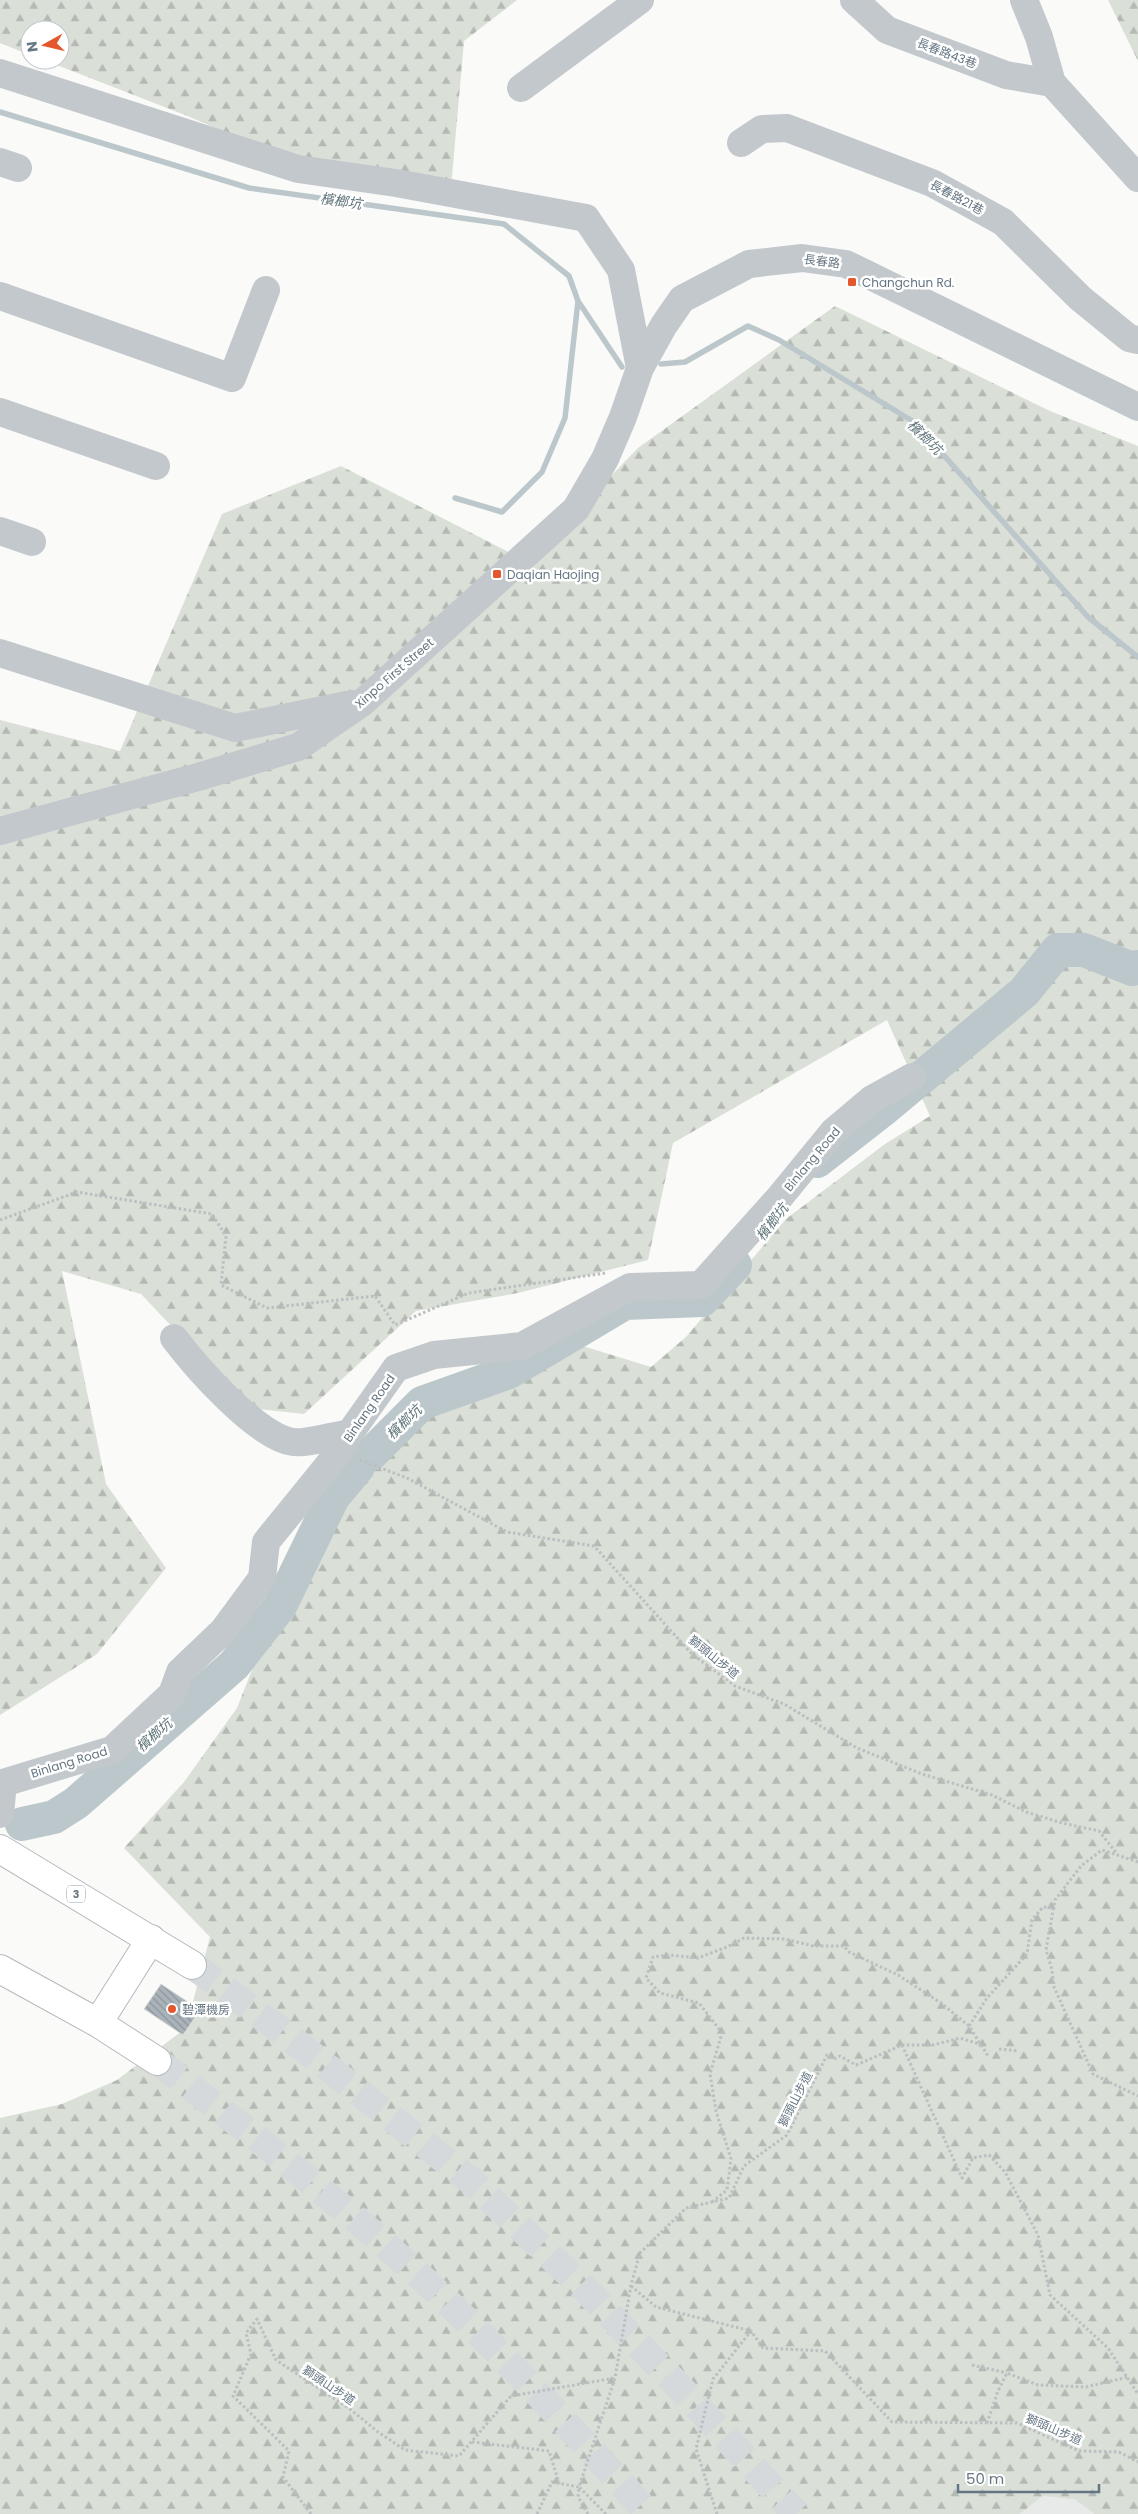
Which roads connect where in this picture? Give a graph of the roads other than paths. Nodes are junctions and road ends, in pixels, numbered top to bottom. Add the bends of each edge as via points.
1 (640, 0) edge
2 (854, 0) edge
3 (1024, 0) edge
4 (0, 73) edge
5 (1052, 84) junction
6 (521, 88) dead end
7 (741, 143) dead end
8 (1138, 178) edge
9 (266, 290) dead end
10 (0, 296) edge
11 (1138, 340) edge
12 (640, 368) junction
13 (1138, 407) edge
14 (0, 412) edge
15 (156, 466) dead end
16 (0, 531) edge
17 (32, 542) dead end
18 (0, 653) edge
19 (363, 702) junction
20 (0, 831) edge
21 (912, 1077) dead end
22 (174, 1338) dead end
23 (350, 1433) junction
24 (0, 1814) edge
25 (0, 1849) edge
26 (151, 1939) junction
27 (192, 1965) tunnel mouth
28 (0, 1969) edge
29 (98, 2023) junction
30 (157, 2061) tunnel mouth

1 - 6 street
2 - 5 street, 長春路43巷 via 887,30 1006,75
3 - 5 street via 1039,37
4 - 12 street via 298,168 586,218 622,270
5 - 8 street
7 - 11 street, 長春路21巷 via 762,129 787,128 932,183 1003,222 1080,298 1129,338
9 - 10 street via 232,378
12 - 13 street, 長春路 via 682,299 749,264 802,258 846,264
12 - 19 street, Xinpo First Street via 623,418 576,509
14 - 15 street
16 - 17 street
18 - 19 street via 235,728
19 - 20 street, Xinpo First Street via 298,747
21 - 23 street, Binlang Road via 872,1099 833,1132 779,1198 701,1284 630,1286 522,1346 434,1354 396,1368
22 - 23 street via 249,1418 269,1433 294,1442
23 - 24 street, Binlang Road via 339,1452 266,1542 262,1578 223,1631 180,1672 172,1694 112,1750 4,1783
25 - 26 highway, 3
26 - 27 highway, 3
26 - 29 highway
28 - 29 highway
29 - 30 highway

